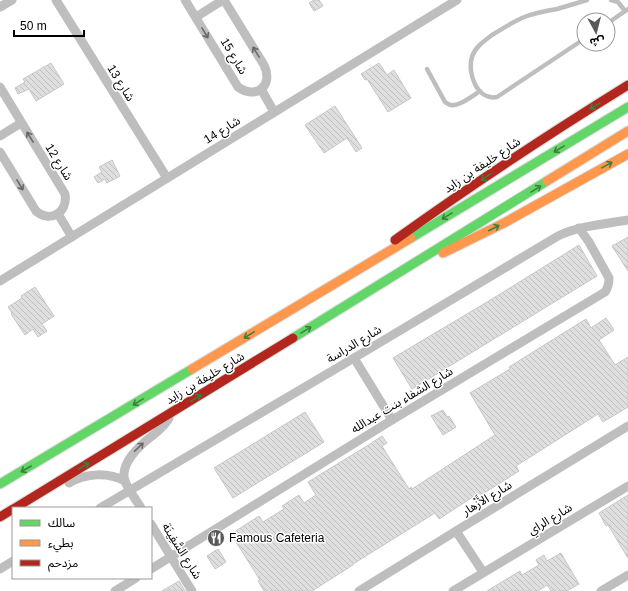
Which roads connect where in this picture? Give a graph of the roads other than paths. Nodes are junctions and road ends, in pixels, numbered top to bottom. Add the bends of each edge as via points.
1 (12, 0) edge
2 (56, 0) edge
3 (185, 0) edge
4 (224, 0) edge
5 (457, 0) edge
6 (587, 0) edge
7 (611, 0) edge
8 (0, 7) edge
9 (627, 10) edge
10 (196, 17) junction
11 (616, 18) edge
12 (576, 44) edge
13 (426, 69) dead end
14 (628, 85) edge
15 (0, 87) edge
16 (261, 89) junction
17 (480, 91) junction
18 (628, 107) edge
19 (274, 112) junction
20 (21, 122) junction
21 (628, 131) edge
22 (0, 136) edge
23 (0, 152) edge
24 (628, 154) edge
25 (167, 178) junction
26 (58, 214) junction
27 (628, 220) edge
28 (579, 228) junction
29 (72, 236) junction
30 (408, 268) junction
31 (354, 272) junction
32 (0, 280) edge
33 (354, 358) junction
34 (170, 414) junction
35 (392, 420) junction
36 (628, 426) edge
37 (125, 481) junction
38 (0, 484) edge
39 (628, 486) edge
40 (130, 490) junction
41 (43, 491) junction
42 (17, 507) edge
43 (102, 507) edge
44 (141, 507) edge
45 (12, 510) edge
46 (0, 517) edge
47 (152, 526) edge
48 (456, 531) junction
49 (171, 557) junction
50 (12, 562) edge
51 (152, 568) edge
52 (0, 569) edge
53 (483, 572) junction
54 (628, 575) edge
55 (134, 579) edge
56 (115, 591) edge
57 (192, 591) edge
58 (359, 591) edge
59 (453, 591) edge
60 (601, 591) edge

1 - 8 street
2 - 25 street, شارع 13
3 - 10 street, شارع 15
4 - 10 street, شارع 15
16 -> 4 street, شارع 15 via 266,84 267,71
5 - 19 street, شارع 14
6 - 17 lane via 522,18 480,44 470,64 472,76
7 - 9 lane via 618,2
9 - 11 lane
10 -> 16 street, شارع 15 via 238,87 249,92
12 - 17 lane via 500,96 490,98
13 - 17 lane via 445,102 450,105 458,104
14 -> 31 main road, شارع خليفة بن زايد via 442,206
15 - 20 street, شارع 12
16 - 19 street
18 -> 31 main road, شارع خليفة بن زايد
19 - 25 street, شارع 14
20 - 22 street
26 -> 20 street, شارع 12 via 65,204 65,194
30 -> 21 main road, شارع خليفة بن زايد
23 -> 26 street via 36,211 45,216
30 -> 24 main road, شارع خليفة بن زايد via 498,226
25 - 29 street, شارع 14
26 - 29 street
27 - 28 street, شارع الدراسة
28 - 33 street, شارع الدراسة via 558,236
28 - 35 street, شارع الشفاء بنت عبدالله via 609,278 605,292
29 - 32 street, شارع 14
34 -> 30 main road, شارع خليفة بن زايد
31 -> 38 main road, شارع خليفة بن زايد
33 - 35 street
33 - 40 street, شارع الدراسة
37 -> 34 street via 126,464 129,459 142,444 162,428
41 -> 34 main road, شارع خليفة بن زايد
35 - 49 street, شارع الشفاء بنت عبدالله
36 - 48 street, شارع الأَزْهار
37 - 40 street
37 - 41 street via 112,476 93,476 78,479 55,492
39 - 53 street, شارع الراي
40 - 43 street, شارع الدراسة
40 - 44 street
41 - 42 main road, شارع خليفة بن زايد
45 - 46 main road, شارع خليفة بن زايد
47 - 49 street, شارع السَّفِينَة
48 - 53 street
48 - 58 street, شارع الأَزْهار
49 - 51 street, شارع الشفاء بنت عبدالله
49 - 57 street, شارع السَّفِينَة
50 - 52 street
53 - 59 street, شارع الراي
54 - 60 street
55 - 56 street

